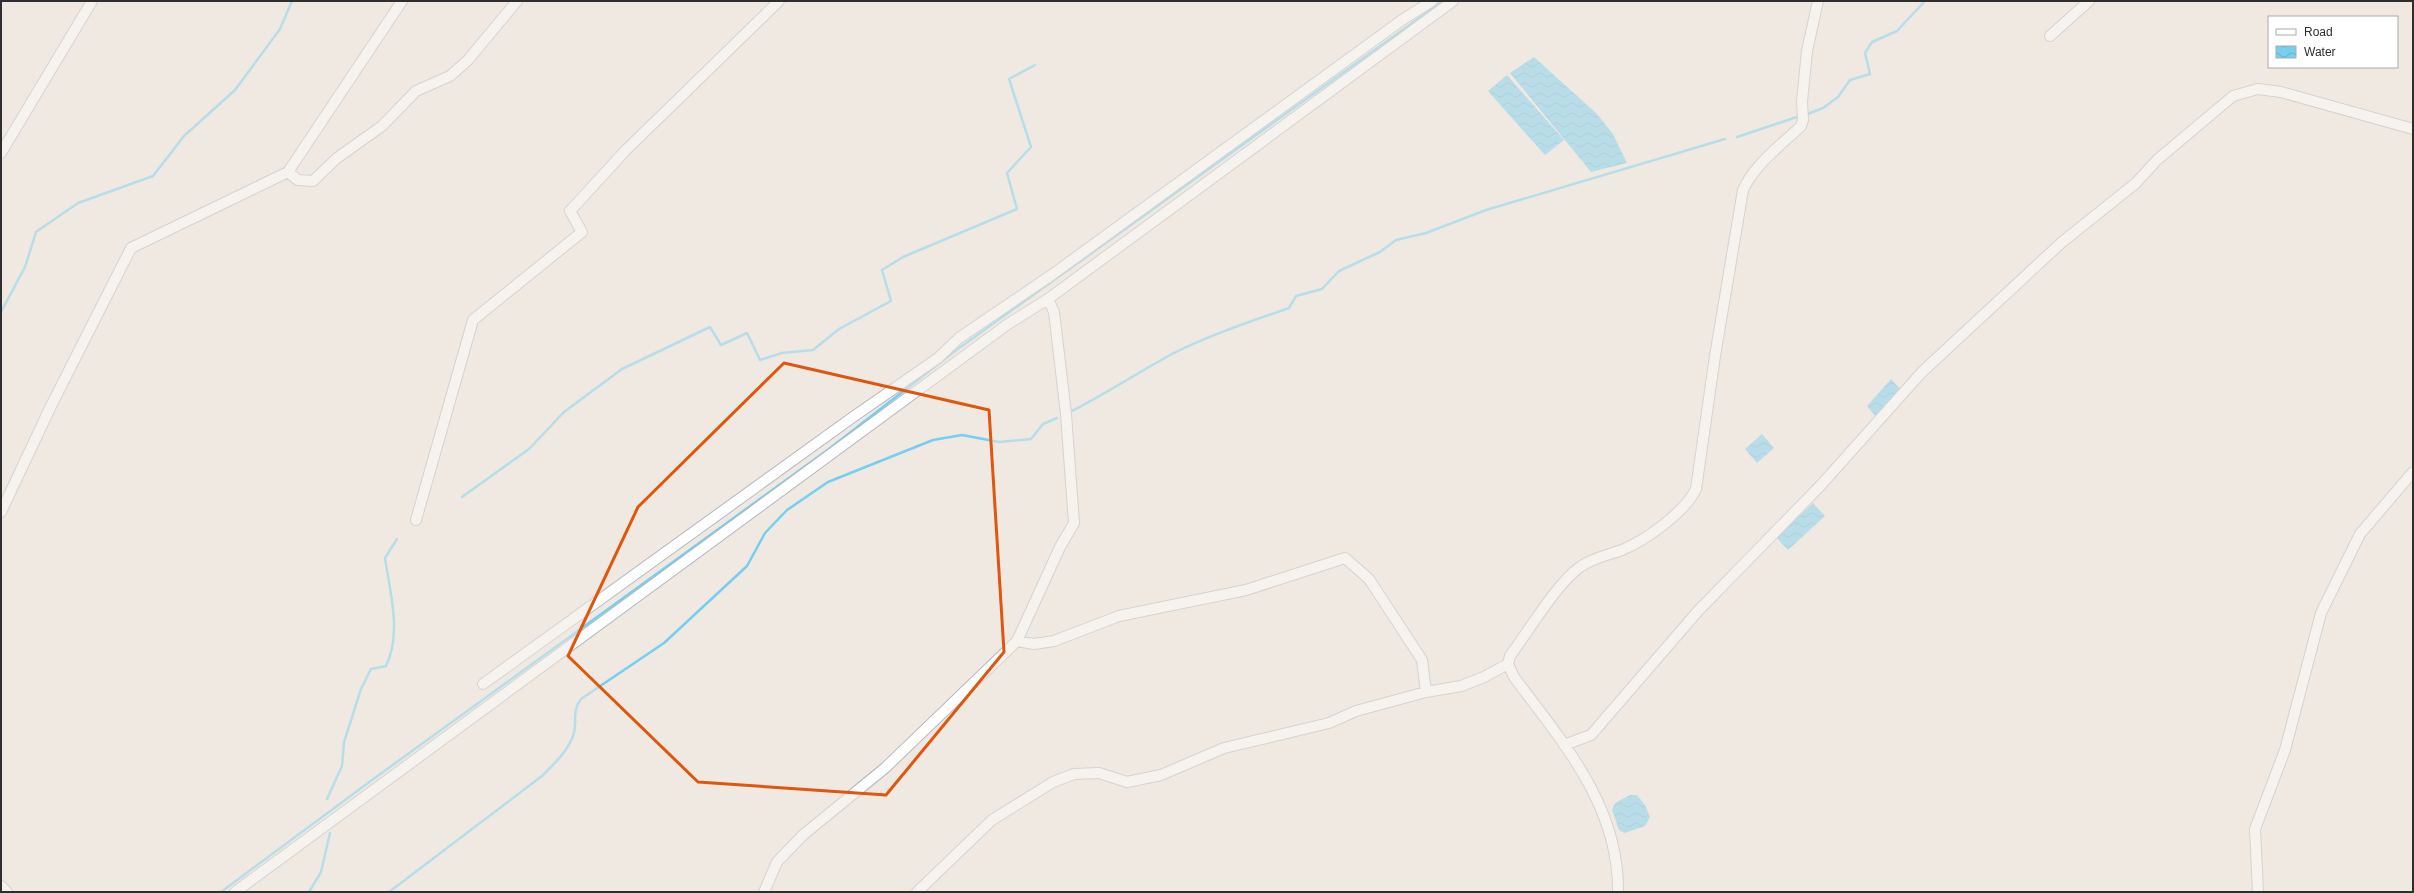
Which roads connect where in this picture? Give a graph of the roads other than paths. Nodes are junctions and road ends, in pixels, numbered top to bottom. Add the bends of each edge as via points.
1 (92, 1) edge
2 (402, 1) edge
3 (517, 1) edge
4 (779, 1) edge
5 (1432, 1) edge
6 (1453, 1) edge
7 (1818, 1) edge
8 (2090, 1) edge
9 (2050, 36) dead end
10 (2413, 129) edge
11 (1, 153) edge
12 (288, 172) junction
13 (1048, 299) junction
14 (2413, 472) edge
15 (1, 512) edge
16 (416, 520) dead end
17 (1017, 641) junction
18 (1508, 664) junction
19 (482, 684) dead end
20 (1426, 692) junction
21 (1564, 745) junction
22 (1, 886) edge
23 (7, 892) edge
24 (235, 892) edge
25 (764, 892) edge
26 (917, 892) edge
27 (1618, 892) edge
28 (2258, 892) edge

1 - 11 street
2 - 12 street
3 - 12 street via 468,60 450,76 416,91 382,126 337,158 313,181 298,180
4 - 16 street via 625,151 570,211 582,232 473,320
5 - 19 street via 1402,20 1053,274 960,338 938,358
6 - 13 street
7 - 18 street via 1807,51 1801,126 1758,168 1743,190 1696,489 1690,501 1677,515 1624,549 1580,567 1565,582 1510,656
8 - 9 street
10 - 21 street via 2281,92 2258,89 2233,96 2157,160 2136,183 2061,243 1922,372 1821,485 1698,611 1591,735
12 - 15 street via 131,248
13 - 17 street via 1054,312 1066,414 1074,523 1060,547
13 - 24 street via 1008,324
14 - 28 street via 2360,534 2321,613 2285,750 2254,829
17 - 20 street via 1034,644 1054,641 1119,616 1246,590 1346,558 1369,579 1422,660
17 - 25 street via 885,768 803,835 777,862
18 - 20 street via 1461,686
18 - 21 street via 1514,677
20 - 26 street via 1356,711 1328,723 1224,748 1177,769 1150,777 1127,782 1099,773 1074,774 1053,782 992,820
21 - 27 street via 1586,776 1600,803 1618,868
22 - 23 street

